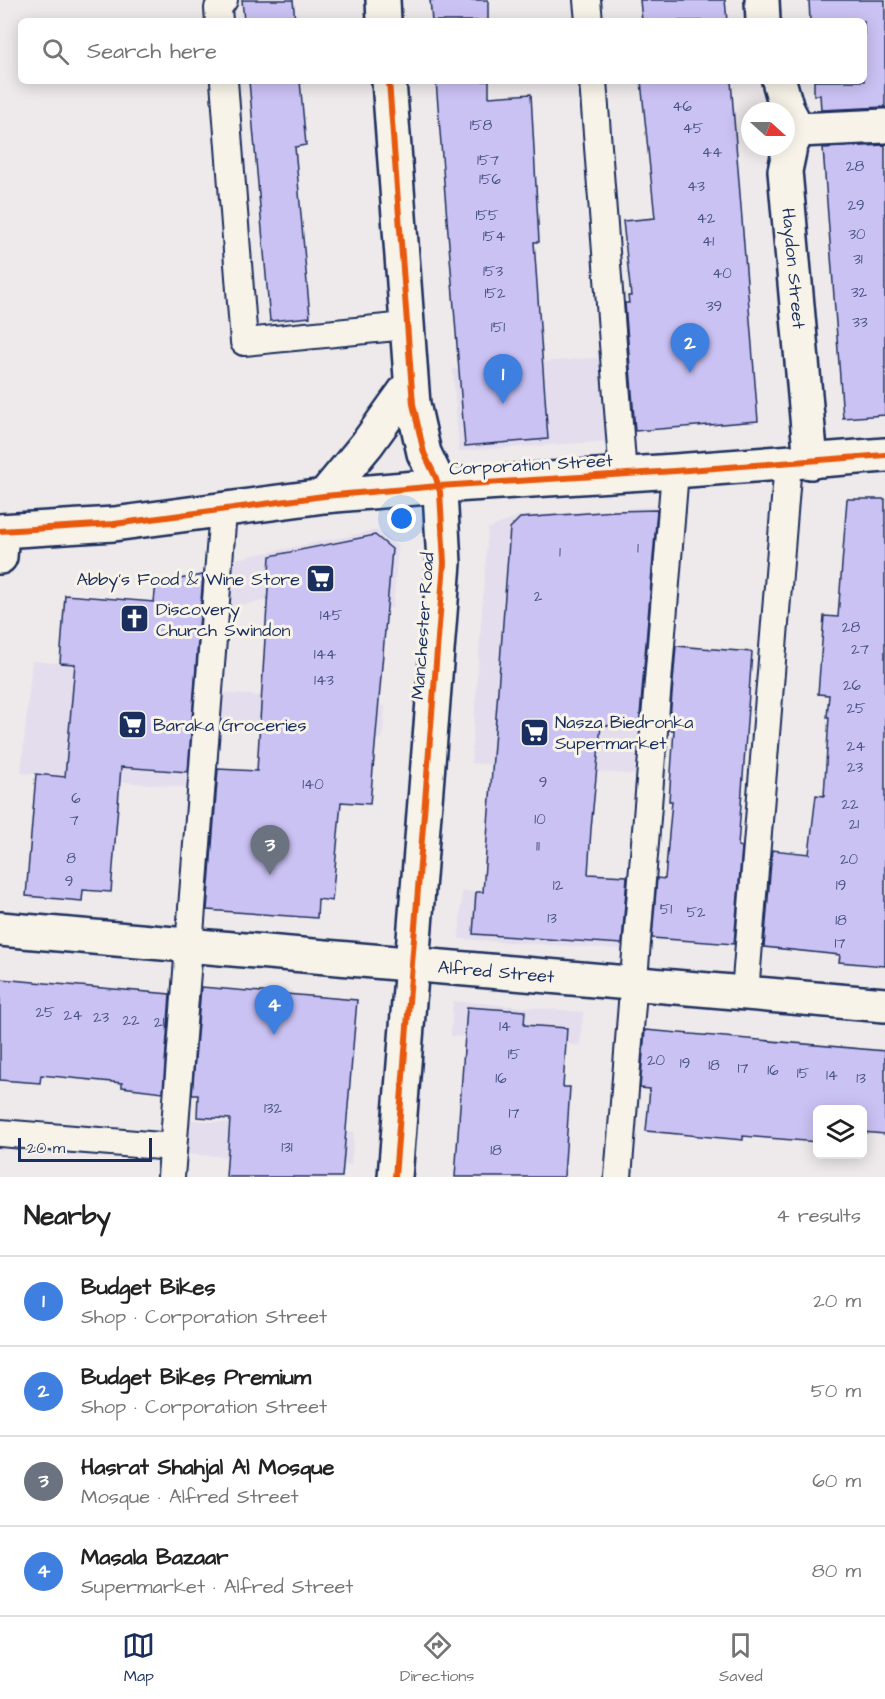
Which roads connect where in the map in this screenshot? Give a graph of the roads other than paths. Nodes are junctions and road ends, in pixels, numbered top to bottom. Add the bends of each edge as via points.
1 (224, 0) edge
2 (383, 0) edge
3 (587, 0) edge
4 (762, 0) edge
5 (219, 18) edge
6 (384, 18) edge
7 (589, 18) edge
8 (764, 18) edge
9 (224, 84) edge
10 (388, 84) edge
11 (593, 84) edge
12 (780, 84) edge
13 (885, 126) edge
14 (798, 130) junction
15 (406, 326) junction
16 (411, 383) junction
17 (885, 455) edge
18 (799, 462) junction
19 (675, 471) junction
20 (623, 475) junction
21 (439, 486) junction
22 (324, 496) junction
23 (223, 511) junction
24 (1, 540) edge
25 (0, 929) edge
26 (190, 945) junction
27 (413, 965) junction
28 (634, 984) junction
29 (745, 993) junction
30 (885, 1005) edge
31 (0, 1133) edge
32 (173, 1147) junction
33 (171, 1177) edge
34 (395, 1177) edge
35 (618, 1177) edge

1 - 5 lane
2 - 6 street
3 - 7 lane
4 - 8 street
9 - 15 lane via 244,342
10 - 15 street, Manchester Road
11 - 20 lane
12 - 14 street
13 - 14 street
14 - 18 street, Haydon Street via 784,171
15 - 16 street, Manchester Road
16 - 21 street, Manchester Road via 416,424
16 - 22 street via 362,452
17 - 18 street, Corporation Street
18 - 19 street, Corporation Street
18 - 29 lane
19 - 20 street, Corporation Street
19 - 28 lane
20 - 21 street, Corporation Street
21 - 22 street, Corporation Street
21 - 27 street, Manchester Road via 444,563
22 - 23 street, Corporation Street
23 - 24 street, Corporation Street
23 - 26 lane
25 - 26 street, Alfred Street
26 - 27 street, Alfred Street
26 - 32 lane
27 - 28 street, Alfred Street
27 - 34 street, Manchester Road
28 - 29 street, Alfred Street
28 - 35 lane
29 - 30 street, Alfred Street
31 - 32 lane
32 - 33 lane

